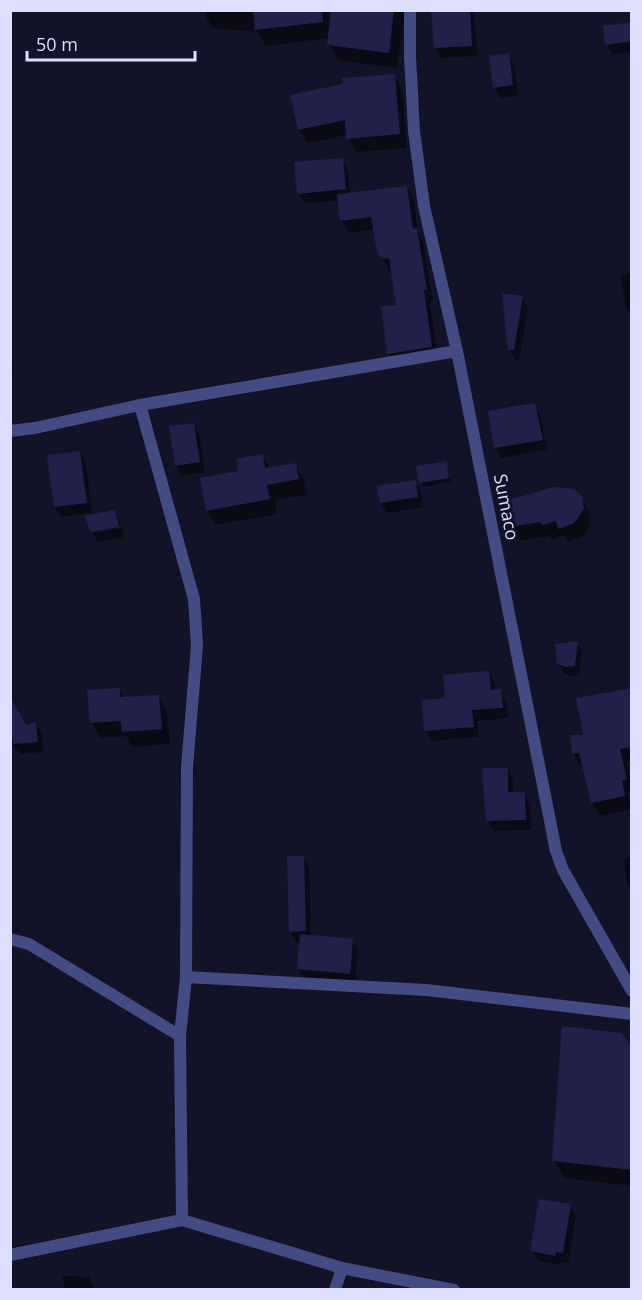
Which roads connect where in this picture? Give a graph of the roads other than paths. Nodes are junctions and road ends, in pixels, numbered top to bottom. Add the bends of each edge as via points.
1 (411, 10) edge
2 (457, 351) junction
3 (140, 405) junction
4 (10, 431) edge
5 (10, 939) edge
6 (186, 977) junction
7 (632, 991) edge
8 (632, 1014) edge
9 (180, 1036) junction
10 (182, 1220) junction
11 (10, 1255) edge
12 (342, 1268) junction
13 (335, 1290) edge
14 (454, 1290) edge

1 - 2 street, Sumaco via 414,131 423,195
2 - 3 street
2 - 7 street, Sumaco via 556,851
3 - 4 street
3 - 6 street via 194,599 197,646 187,767
5 - 9 street via 29,944
6 - 8 street via 426,990
6 - 9 street
9 - 10 street
10 - 11 street
10 - 12 street
12 - 13 street
12 - 14 street

